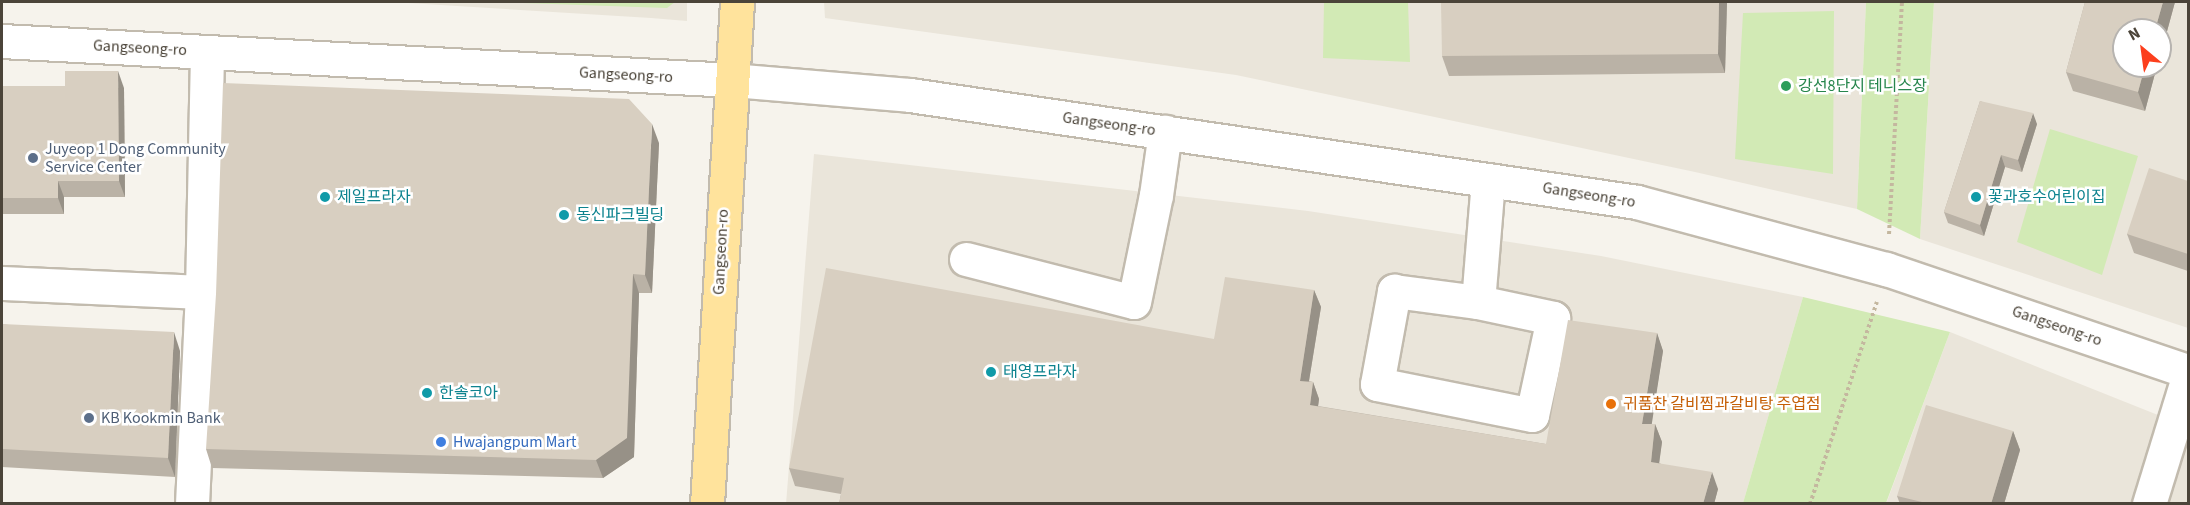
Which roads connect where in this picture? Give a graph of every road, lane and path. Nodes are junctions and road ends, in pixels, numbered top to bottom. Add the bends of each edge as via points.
1 (737, 2) edge
2 (1902, 2) edge
3 (2, 41) edge
4 (207, 52) junction
5 (732, 80) junction
6 (1165, 132) junction
7 (1488, 180) junction
8 (1888, 243) dead end
9 (966, 259) dead end
10 (2, 283) edge
11 (202, 292) junction
12 (1478, 302) junction
13 (1876, 302) dead end
14 (2188, 371) edge
15 (2188, 377) edge
16 (192, 504) edge
17 (707, 504) edge
18 (1810, 504) edge
19 (2150, 504) edge

1 - 5 main road, Gangseon-ro
2 - 8 path
3 - 4 street, Gangseong-ro
4 - 5 street, Gangseong-ro
4 - 11 street
5 - 6 street, Gangseong-ro via 910,95
5 - 17 main road, Gangseon-ro
6 - 7 street, Gangseong-ro
6 - 9 street via 1134,302
7 - 12 street
7 - 14 street, Gangseong-ro via 1637,202 1886,269
10 - 11 street
11 - 16 street
12 - 12 street via 1394,291 1377,384 1532,415 1553,318
13 - 18 path
15 - 19 street

